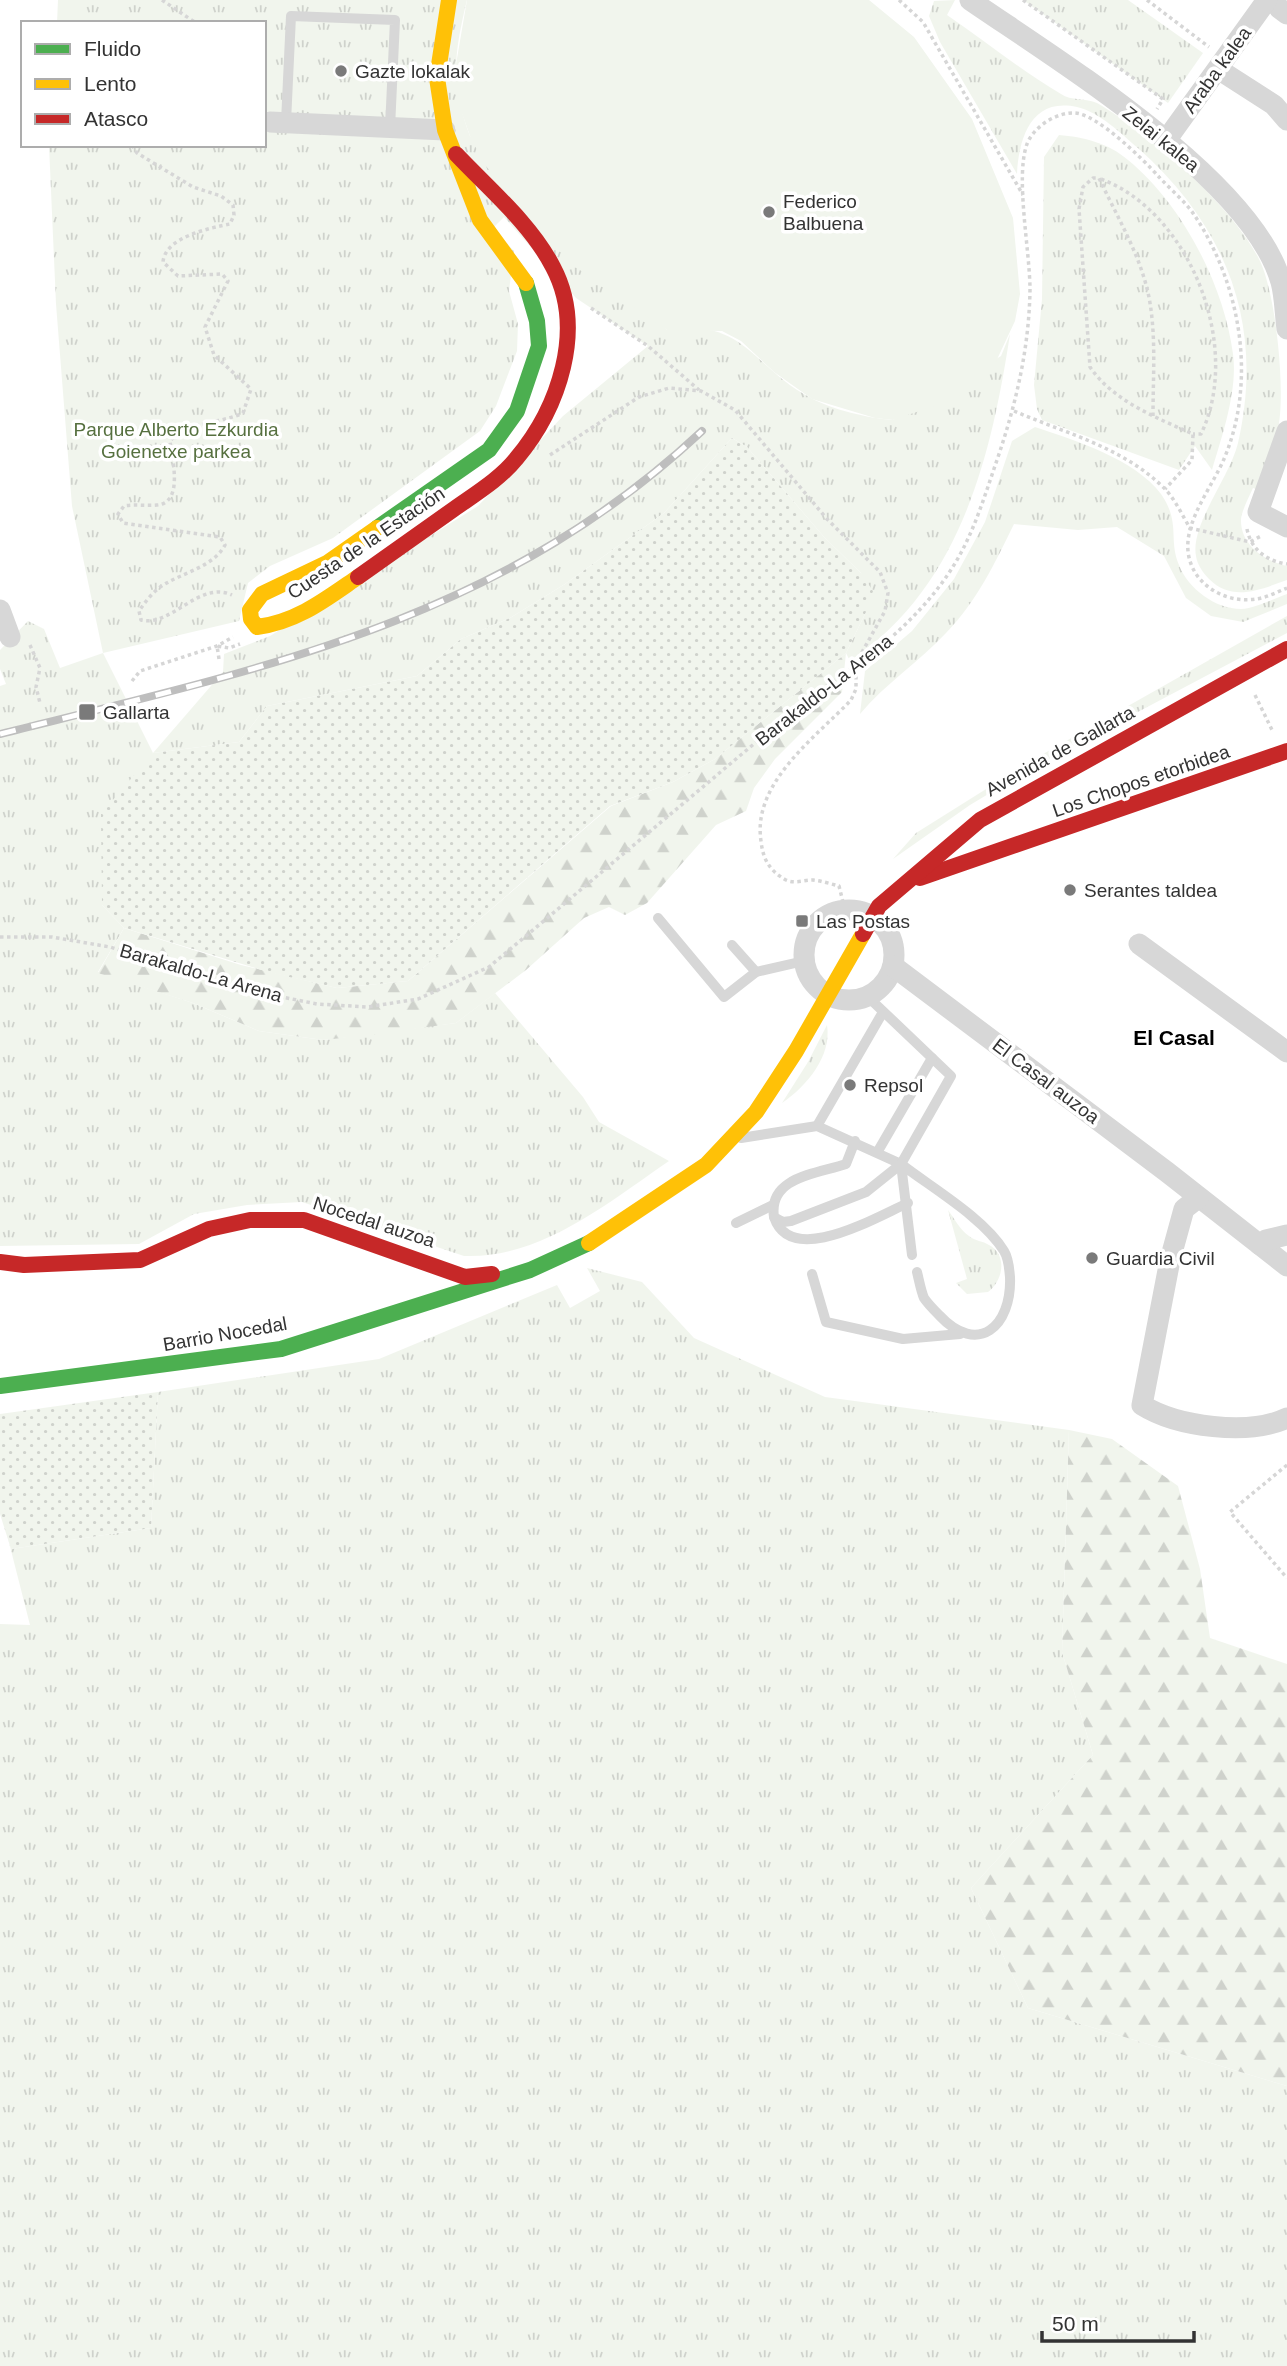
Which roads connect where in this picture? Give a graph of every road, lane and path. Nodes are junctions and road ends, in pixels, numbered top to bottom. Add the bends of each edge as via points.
1 (162, 0) edge
2 (449, 0) edge
3 (900, 0) edge
4 (971, 0) edge
5 (1023, 0) edge
6 (1147, 0) edge
7 (1278, 7) edge
8 (193, 21) edge
9 (1216, 59) junction
10 (1159, 118) dead end
11 (1287, 120) edge
12 (278, 122) joint
13 (390, 128) junction
14 (445, 130) junction
15 (1167, 139) junction
16 (133, 147) edge
17 (456, 155) junction
18 (1099, 178) junction
19 (1024, 197) junction
20 (565, 301) junction
21 (1287, 329) edge
22 (701, 391) junction
23 (1014, 411) junction
24 (1153, 416) junction
25 (1287, 431) edge
26 (1193, 434) junction
27 (541, 461) dead end
28 (1165, 488) junction
29 (1287, 527) edge
30 (1190, 528) junction
31 (1287, 564) edge
32 (1287, 588) edge
33 (242, 600) dead end
34 (0, 610) edge
35 (241, 631) dead end
36 (10, 637) dead end
37 (241, 643) dead end
38 (218, 646) junction
39 (1287, 649) edge
40 (219, 659) dead end
41 (40, 668) dead end
42 (856, 668) junction
43 (132, 681) dead end
44 (1253, 690) dead end
45 (40, 703) dead end
46 (1282, 746) edge
47 (981, 820) junction
48 (1008, 850) junction
49 (907, 883) junction
50 (845, 910) junction
51 (873, 916) junction
52 (658, 918) dead end
53 (0, 937) edge
54 (1139, 944) dead end
55 (732, 945) dead end
56 (804, 961) junction
57 (893, 967) junction
58 (756, 972) junction
59 (828, 995) junction
60 (867, 996) junction
61 (883, 1012) junction
62 (1287, 1052) edge
63 (932, 1058) junction
64 (817, 1126) junction
65 (733, 1139) junction
66 (855, 1141) junction
67 (878, 1152) junction
68 (901, 1164) junction
69 (1198, 1198) junction
70 (908, 1203) junction
71 (773, 1205) junction
72 (775, 1217) junction
73 (736, 1223) dead end
74 (1287, 1235) edge
75 (1260, 1245) junction
76 (912, 1255) dead end
77 (0, 1262) edge
78 (1287, 1266) edge
79 (530, 1270) junction
80 (917, 1272) dead end
81 (812, 1274) dead end
82 (960, 1334) junction
83 (0, 1386) edge
84 (1287, 1418) edge
85 (1287, 1465) edge
86 (1287, 1578) edge

1 - 8 path
2 - 14 street, Cuesta de la Estación via 437,78
3 - 19 path via 923,22
4 - 15 street, Zelai kalea
5 - 10 path via 1163,99 1153,114
6 - 9 path
7 - 9 street, Araba kalea
9 - 11 street via 1274,104
9 - 15 street, Araba kalea
12 - 13 street
12 - 13 lane via 291,16 382,19 395,20
13 - 14 street
14 - 17 street, Cuesta de la Estación
15 - 21 street, Zelai kalea via 1228,199 1256,235 1280,281
16 - 33 path via 193,187 233,205 230,224 199,232 169,248 163,262 177,276 222,274 228,281 205,327 214,355 251,389 243,413 179,432 170,442 174,487 169,500 160,505 124,506 118,514 123,523 220,537 225,545 222,552 148,598 139,611 141,620 150,622 195,598 222,591
17 - 20 street, Cuesta de la Estación via 544,251
17 - 20 street, Cuesta de la Estación via 480,220 526,281 539,346 532,374 512,420 489,450 327,563 262,594 250,610 257,627 281,624 312,609 486,487 516,460 543,419 567,358 570,337
18 - 24 path via 1150,300
18 - 24 path via 1083,187 1079,209 1090,367 1098,379
18 - 26 path via 1131,193 1171,231 1208,310 1218,377 1207,423 1201,434
19 - 23 path, Barakaldo-La Arena via 1029,313
19 - 30 path, Barakaldo-La Arena via 1023,163 1034,133 1056,116 1074,113 1091,117 1153,170 1194,214 1219,259 1236,309 1239,388 1233,438
20 - 22 path via 576,298 597,311
22 - 27 path via 669,388 639,397
22 - 42 path via 734,410 827,519 880,572 888,593 885,611
23 - 28 path via 1083,437 1138,467
23 - 42 path, Barakaldo-La Arena via 963,550 895,635
24 - 26 path
25 - 29 street via 1258,512
26 - 28 path via 1192,460
28 - 30 path
30 - 31 path via 1250,542 1268,559
30 - 32 path, Barakaldo-La Arena via 1188,552 1197,576 1212,590 1233,600 1257,599
34 - 36 street
35 - 38 path
37 - 38 path
38 - 40 path
38 - 43 path via 140,671
39 - 47 street, Avenida de Gallarta
41 - 45 path via 36,687
42 - 50 path via 851,700 776,780 764,804 760,833 762,853 771,871 790,882 813,880 839,886
42 - 53 path, Barakaldo-La Arena via 813,695 489,967 418,999 367,1007 317,1004 247,990 110,947 52,937
44 - 46 path
46 - 48 street, Los Chopos etorbidea
47 - 48 street
47 - 49 street, Avenida de Gallarta
48 - 49 street, Los Chopos etorbidea
49 - 51 street, Avenida de Gallarta
50 - 51 street
50 - 56 street via 831,913 810,933
51 - 57 street via 891,938
51 - 59 street, Avenida de Gallarta
52 - 58 lane via 724,997
54 - 62 street
55 - 58 lane
56 - 58 lane
56 - 59 street via 814,984
57 - 60 street via 888,979
57 - 69 street, El Casal auzoa
59 - 60 street via 854,1000
59 - 65 street, Avenida de Gallarta via 777,1082
60 - 61 lane
61 - 63 lane
61 - 64 lane
63 - 67 lane
63 - 68 lane via 951,1076
64 - 65 lane
64 - 66 lane
65 - 79 street, Avenida de Gallarta via 706,1165 598,1239
66 - 67 lane
66 - 71 lane via 846,1164 786,1184 776,1193
67 - 68 lane
68 - 70 lane
68 - 72 lane via 866,1192 792,1221
68 - 82 lane via 975,1220 1009,1265 1010,1290 997,1323 986,1332
69 - 75 street, El Casal auzoa
69 - 84 street via 1184,1209 1170,1260 1142,1405 1161,1417 1240,1428 1273,1425
70 - 72 lane via 812,1240 786,1236
70 - 76 lane
71 - 72 lane
71 - 73 lane
74 - 75 street
75 - 78 street, El Casal auzoa
77 - 79 street, Nocedal auzoa via 140,1261 209,1229 250,1220 304,1220 464,1277
79 - 83 street, Barrio Nocedal via 281,1349
80 - 82 lane via 925,1298
81 - 82 lane via 826,1322 903,1339
85 - 86 path via 1230,1512

